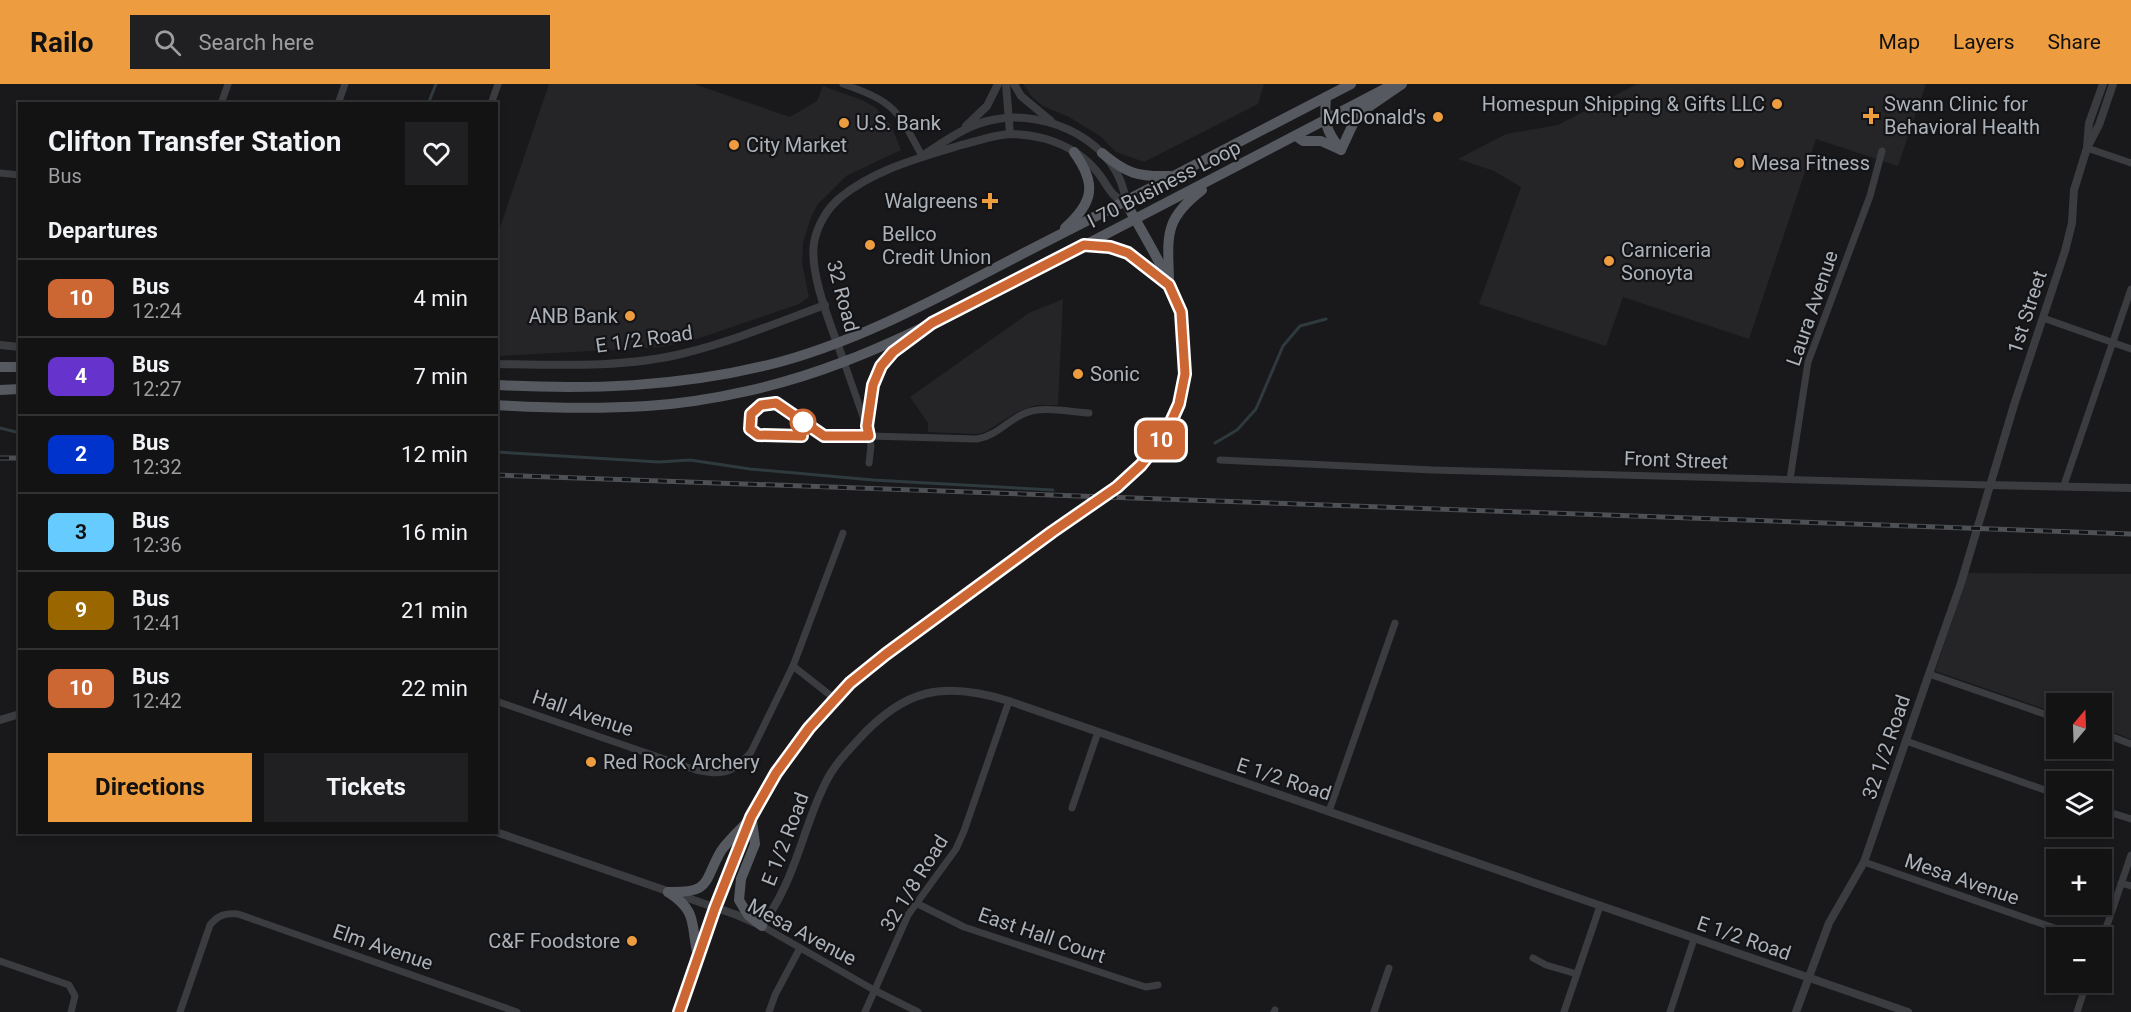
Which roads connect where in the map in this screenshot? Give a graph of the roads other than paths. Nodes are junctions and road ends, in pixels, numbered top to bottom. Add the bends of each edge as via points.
1 (228, 84) edge
2 (345, 84) edge
3 (498, 84) edge
4 (843, 84) edge
5 (998, 84) edge
6 (1006, 84) edge
7 (1014, 84) edge
8 (1351, 84) edge
9 (1394, 84) edge
10 (1402, 84) edge
11 (2103, 84) edge
12 (2114, 84) edge
13 (859, 87) edge
14 (1326, 97) junction
15 (222, 102) edge
16 (339, 102) edge
17 (492, 102) edge
18 (1008, 118) junction
19 (1324, 120) junction
20 (1059, 126) junction
21 (957, 134) junction
22 (1010, 134) junction
23 (1296, 136) junction
24 (2087, 148) junction
25 (1341, 150) junction
26 (1882, 151) dead end
27 (1074, 152) junction
28 (1102, 153) junction
29 (922, 156) junction
30 (2131, 163) edge
31 (0, 172) edge
32 (1225, 172) junction
33 (18, 174) edge
34 (1174, 176) junction
35 (1126, 203) junction
36 (1135, 220) junction
37 (1045, 243) junction
38 (1084, 245) junction
39 (1169, 285) junction
40 (2131, 290) edge
41 (825, 305) junction
42 (2043, 318) junction
43 (932, 323) junction
44 (837, 343) junction
45 (2113, 343) junction
46 (0, 345) edge
47 (18, 347) edge
48 (2131, 349) edge
49 (844, 362) junction
50 (498, 364) edge
51 (0, 367) edge
52 (18, 368) edge
53 (498, 385) edge
54 (0, 389) edge
55 (18, 389) edge
56 (498, 405) edge
57 (1089, 412) dead end
58 (868, 431) junction
59 (1220, 460) dead end
60 (869, 463) dead end
61 (1790, 479) junction
62 (1989, 485) junction
63 (2064, 485) junction
64 (2131, 488) edge
65 (843, 534) dead end
66 (1395, 623) dead end
67 (792, 666) junction
68 (1929, 674) junction
69 (835, 699) junction
70 (1009, 701) junction
71 (498, 702) edge
72 (18, 715) edge
73 (2046, 715) edge
74 (0, 720) edge
75 (1098, 732) junction
76 (2112, 737) edge
77 (1906, 741) junction
78 (2131, 744) edge
79 (2046, 790) edge
80 (1072, 808) dead end
81 (1329, 811) junction
82 (2112, 813) edge
83 (751, 817) junction
84 (2131, 819) edge
85 (498, 833) edge
86 (2131, 855) edge
87 (1864, 862) junction
88 (2121, 883) junction
89 (2131, 886) edge
90 (668, 892) junction
91 (918, 904) junction
92 (1600, 906) junction
93 (715, 908) junction
94 (762, 926) junction
95 (2051, 927) edge
96 (2106, 927) edge
97 (1694, 939) junction
98 (800, 948) junction
99 (699, 956) junction
100 (1533, 958) dead end
101 (0, 961) edge
102 (1389, 968) dead end
103 (1577, 974) junction
104 (1808, 977) junction
105 (1158, 986) dead end
106 (874, 990) junction
107 (2083, 993) edge
108 (71, 1012) edge
109 (180, 1012) edge
110 (518, 1012) edge
111 (679, 1012) edge
112 (769, 1012) edge
113 (865, 1012) edge
114 (918, 1012) edge
115 (1374, 1012) edge
116 (1564, 1012) edge
117 (1670, 1012) edge
118 (1796, 1012) edge
119 (1908, 1012) edge
120 (2077, 1012) edge

1 - 15 street
2 - 16 street
3 - 17 street
4 - 13 street
5 - 21 street via 980,115
6 - 18 street
7 - 20 street via 1027,102
8 - 14 main road, I 70 Business Loop
9 - 19 main road, I 70 Business Loop
10 - 25 main road via 1364,110
11 - 24 street, 1st Street via 2089,123
12 - 24 street, 1st Street
13 - 29 street via 898,112
14 - 19 main road
14 - 34 main road, I 70 Business Loop
18 - 20 street, 32 Road via 1035,119
18 - 21 street, 32 Road via 979,123
18 - 22 street
19 - 23 main road, I 70 Business Loop
19 - 25 main road
20 - 28 street, 32 Road via 1083,137
21 - 29 street, 32 Road
22 - 27 street, 32 Road via 1044,139
22 - 29 street, 32 Road
23 - 25 main road via 1303,141 1316,139
23 - 32 main road, I 70 Business Loop
24 - 30 street
24 - 42 street, 1st Street via 2074,190 2071,229
26 - 61 street, Laura Avenue via 1870,196 1808,363
27 - 35 street, 32 Road via 1098,172 1117,200
27 - 37 main road via 1088,177 1088,199 1077,218
28 - 34 main road via 1136,175
28 - 35 street, 32 Road via 1122,183
29 - 41 street, 32 Road via 857,185 839,197 826,213 817,233 814,255
31 - 33 street
32 - 36 main road, I 70 Business Loop
32 - 39 main road via 1183,206 1173,220 1168,237
34 - 35 main road, I 70 Business Loop
35 - 36 main road, 32 Road
35 - 37 main road, I 70 Business Loop
36 - 38 main road, I 70 Business Loop
36 - 39 main road, 32 Road
37 - 44 main road, I 70 Business Loop via 936,299
38 - 39 main road via 1128,253
38 - 43 main road, I 70 Business Loop
39 - 69 main road, 32 Road, bridge via 1181,312 1185,374 1179,404 1153,452 1117,487 886,654
40 - 45 street
41 - 44 street, 32 Road
41 - 50 street, E 1/2 Road via 666,357
42 - 45 street
42 - 62 street, 1st Street
43 - 49 main road, I 70 Business Loop
43 - 58 main road via 881,366 873,385
44 - 49 street, 32 Road
44 - 53 main road, I 70 Business Loop via 770,364 676,382 576,388
45 - 48 street
45 - 63 street
46 - 47 street
49 - 56 main road, I 70 Business Loop via 787,380 685,402 610,408
49 - 58 street, 32 Road
51 - 52 main road
54 - 55 main road
57 - 58 street via 1032,411 977,440
58 - 60 street, 32 Road
59 - 61 street, Front Street
61 - 62 street, Front Street
62 - 63 street, Front Street
62 - 68 street, 32 1/2 Road
63 - 64 street, Front Street
65 - 67 street
66 - 81 street
67 - 69 street
67 - 71 street, Hall Avenue via 751,752 728,772 715,774
68 - 73 street
68 - 77 street, 32 1/2 Road
69 - 83 main road, 32 Road via 789,755
70 - 75 street, E 1/2 Road
70 - 91 street, 32 1/8 Road via 956,849
70 - 94 street, E 1/2 Road via 972,691 941,690 907,700 878,719 828,776 784,889
72 - 74 street
75 - 80 street
75 - 81 street, E 1/2 Road
76 - 78 street
77 - 79 street
77 - 87 street, 32 1/2 Road
81 - 92 street, E 1/2 Road
82 - 84 street
83 - 90 main road via 722,850 703,886
83 - 93 main road, 32 Road
83 - 94 main road via 755,844 741,879 739,900 748,915
85 - 90 street, Mesa Avenue
86 - 88 street
87 - 95 street, Mesa Avenue
87 - 104 street, 32 1/2 Road via 1829,923
88 - 89 street
88 - 96 street
90 - 93 street, Mesa Avenue
90 - 99 main road via 689,910
91 - 105 street, East Hall Court via 964,927 1146,987
91 - 106 street, 32 1/8 Road via 908,915
92 - 97 street, E 1/2 Road
92 - 103 street
93 - 94 street, Mesa Avenue
93 - 99 main road, 32 Road
94 - 98 street, Mesa Avenue
97 - 104 street, E 1/2 Road
97 - 117 street
98 - 106 street, Mesa Avenue
98 - 112 street
99 - 111 main road, 32 Road
100 - 103 street
101 - 108 street via 69,985 75,996
102 - 115 street
103 - 116 street
104 - 118 street, 32 1/2 Road
104 - 119 street, E 1/2 Road
106 - 113 street, 32 1/8 Road
106 - 114 street, Mesa Avenue
107 - 120 street
109 - 110 street, Elm Avenue via 210,925 217,916 238,914

